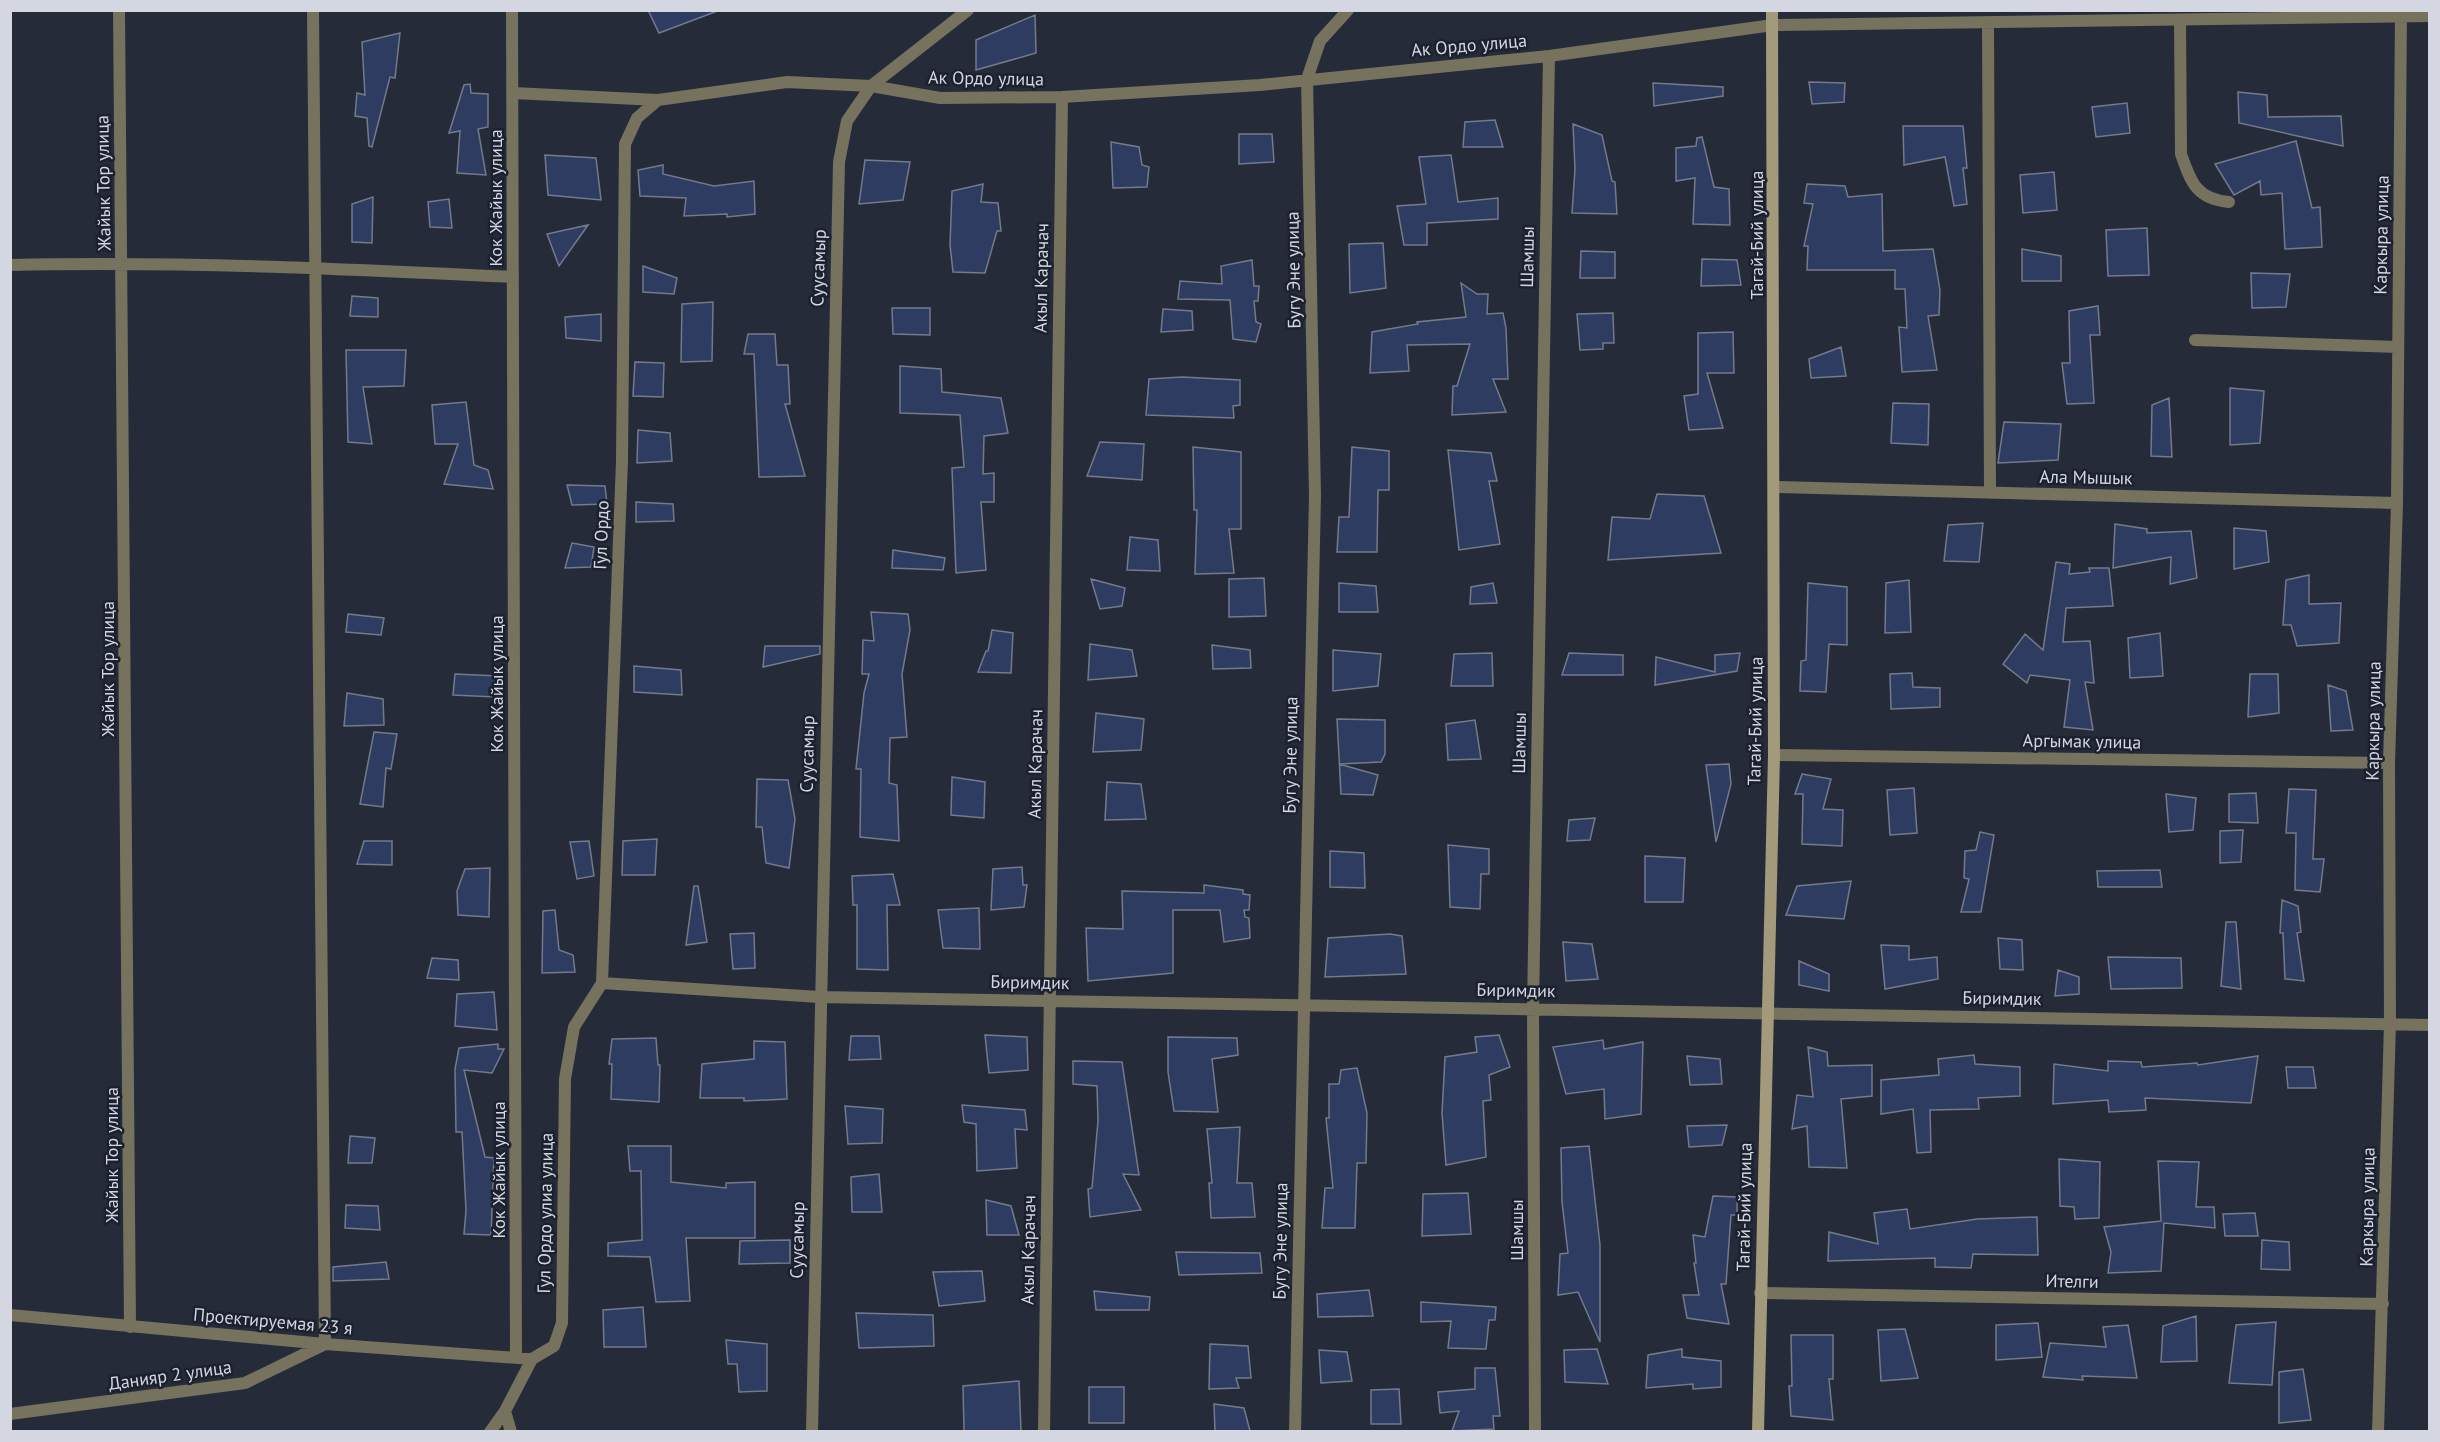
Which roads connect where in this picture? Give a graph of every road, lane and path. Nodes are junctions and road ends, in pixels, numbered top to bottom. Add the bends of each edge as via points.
1 (120, 10) edge
2 (313, 10) edge
3 (512, 10) edge
4 (968, 10) edge
5 (1348, 10) edge
6 (1772, 10) edge
7 (2401, 14) edge
8 (2430, 16) edge
9 (2180, 20) junction
10 (1988, 22) junction
11 (1773, 25) junction
12 (1549, 56) junction
13 (1307, 79) junction
14 (871, 87) junction
15 (513, 93) junction
16 (1062, 97) junction
17 (658, 100) junction
18 (2229, 202) dead end
19 (122, 262) junction
20 (10, 265) edge
21 (316, 267) junction
22 (513, 277) junction
23 (2195, 340) dead end
24 (2398, 347) junction
25 (1774, 487) junction
26 (1990, 493) junction
27 (2397, 503) junction
28 (1774, 755) junction
29 (2389, 763) junction
30 (602, 984) junction
31 (819, 997) junction
32 (1049, 1000) junction
33 (1302, 1004) junction
34 (1533, 1008) junction
35 (1766, 1012) junction
36 (2390, 1024) junction
37 (2430, 1025) edge
38 (1760, 1293) junction
39 (2383, 1304) junction
40 (10, 1315) edge
41 (130, 1327) junction
42 (325, 1344) junction
43 (516, 1358) junction
44 (532, 1359) junction
45 (505, 1411) junction
46 (10, 1414) edge
47 (490, 1431) edge
48 (511, 1431) edge
49 (812, 1431) edge
50 (1044, 1431) edge
51 (1294, 1431) edge
52 (1534, 1431) edge
53 (1758, 1431) edge
54 (2378, 1431) edge

1 - 19 street, Жайык Тор улица
2 - 21 street
3 - 15 street, Кок Жайык улица
4 - 14 street, Суусамыр
5 - 13 street, Бугу Эне улица via 1320,41
6 - 11 street, Тагай-Бий улица
7 - 8 street, Ак Ордо улица
7 - 9 street, Ак Ордо улица
7 - 24 street, Каркыра улица
9 - 10 street, Ак Ордо улица
9 - 18 street via 2181,154 2200,193 2210,200
10 - 11 street, Ак Ордо улица
10 - 26 street
11 - 12 street, Ак Ордо улица
11 - 25 street, Тагай-Бий улица
12 - 13 street, Ак Ордо улица
12 - 34 street, Шамшы
13 - 16 street, Ак Ордо улица
13 - 33 street, Бугу Эне улица via 1315,495
14 - 16 street, Ак Ордо улица via 940,98
14 - 17 street, Ак Ордо улица via 787,82
14 - 31 street, Суусамыр via 847,121 839,162
15 - 17 street, Ак Ордо улица
15 - 22 street, Кок Жайык улица
16 - 32 street, Акыл Карачач
17 - 30 street, Гул Ордо via 637,118 625,144 622,461
19 - 20 street
19 - 21 street
19 - 41 street, Жайык Тор улица
21 - 22 street
21 - 42 street
22 - 43 street, Кок Жайык улица
23 - 24 street
24 - 27 street, Каркыра улица
25 - 26 street, Ала Мышык
25 - 28 street, Тагай-Бий улица
26 - 27 street, Ала Мышык
27 - 29 street, Каркыра улица
28 - 29 street, Аргымак улица
28 - 35 street, Тагай-Бий улица
29 - 36 street, Каркыра улица
30 - 31 street, Биримдик
30 - 44 street, Гул Ордо улиа улица via 574,1027 565,1078 562,1323 554,1346
31 - 32 street, Биримдик
31 - 49 street, Суусамыр
32 - 33 street, Биримдик
32 - 50 street, Акыл Карачач
33 - 34 street, Биримдик
33 - 51 street, Бугу Эне улица
34 - 35 street, Биримдик
34 - 52 street, Шамшы
35 - 36 street, Биримдик
35 - 38 street, Тагай-Бий улица
36 - 37 street, Биримдик
36 - 39 street, Каркыра улица
38 - 39 street, Ителги
38 - 53 street, Тагай-Бий улица
39 - 54 street, Каркыра улица
40 - 41 street, Проектируемая 23 я
41 - 42 street, Проектируемая 23 я
42 - 43 street, Проектируемая 23 я
42 - 46 street, Данияр 2 улица via 245,1383
43 - 44 street, Проектируемая 23 я
44 - 45 street, Гул Ордо улиа улица
45 - 47 street, Гул Ордо улиа улица
45 - 48 street

